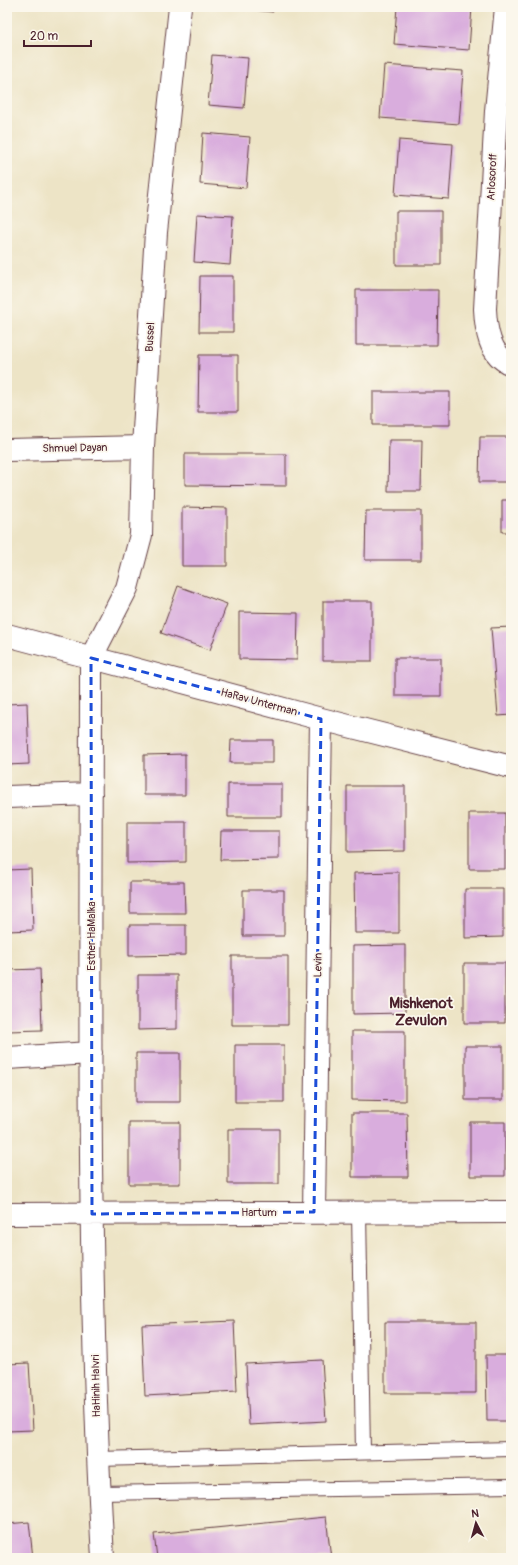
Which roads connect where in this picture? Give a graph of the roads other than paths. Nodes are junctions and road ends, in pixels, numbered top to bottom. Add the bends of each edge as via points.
1 (180, 7) edge
2 (506, 7) edge
3 (511, 364) edge
4 (143, 447) junction
5 (7, 450) edge
6 (7, 635) edge
7 (91, 658) junction
8 (321, 719) junction
9 (511, 766) edge
10 (91, 794) junction
11 (7, 797) edge
12 (91, 1053) junction
13 (7, 1058) edge
14 (314, 1212) junction
15 (359, 1212) junction
16 (511, 1212) edge
17 (7, 1214) edge
18 (92, 1214) junction
19 (511, 1449) edge
20 (363, 1452) junction
21 (97, 1459) junction
22 (511, 1486) edge
23 (99, 1493) junction
24 (103, 1558) edge

1 - 4 street, Bussel via 156,232
2 - 3 street, Arlosoroff via 496,111 485,309 487,332 492,346
4 - 5 street, Shmuel Dayan
4 - 7 street, Bussel via 141,535 127,588
6 - 7 street, HaRav Unterman
7 - 8 street, HaRav Unterman
7 - 10 street, Esther HaMalka
8 - 9 street, HaRav Unterman
8 - 14 street, Levin
10 - 11 street
10 - 12 street, Esther HaMalka
12 - 13 street
12 - 18 street, Esther HaMalka
14 - 15 street, Hartum
14 - 18 street, Hartum
15 - 16 street, Hartum
15 - 20 lane
17 - 18 street, Hartum
18 - 21 street, HaHinih HaIvri
19 - 20 lane
20 - 21 lane
21 - 23 street, HaHinih HaIvri
22 - 23 lane
23 - 24 street, HaHinih HaIvri

